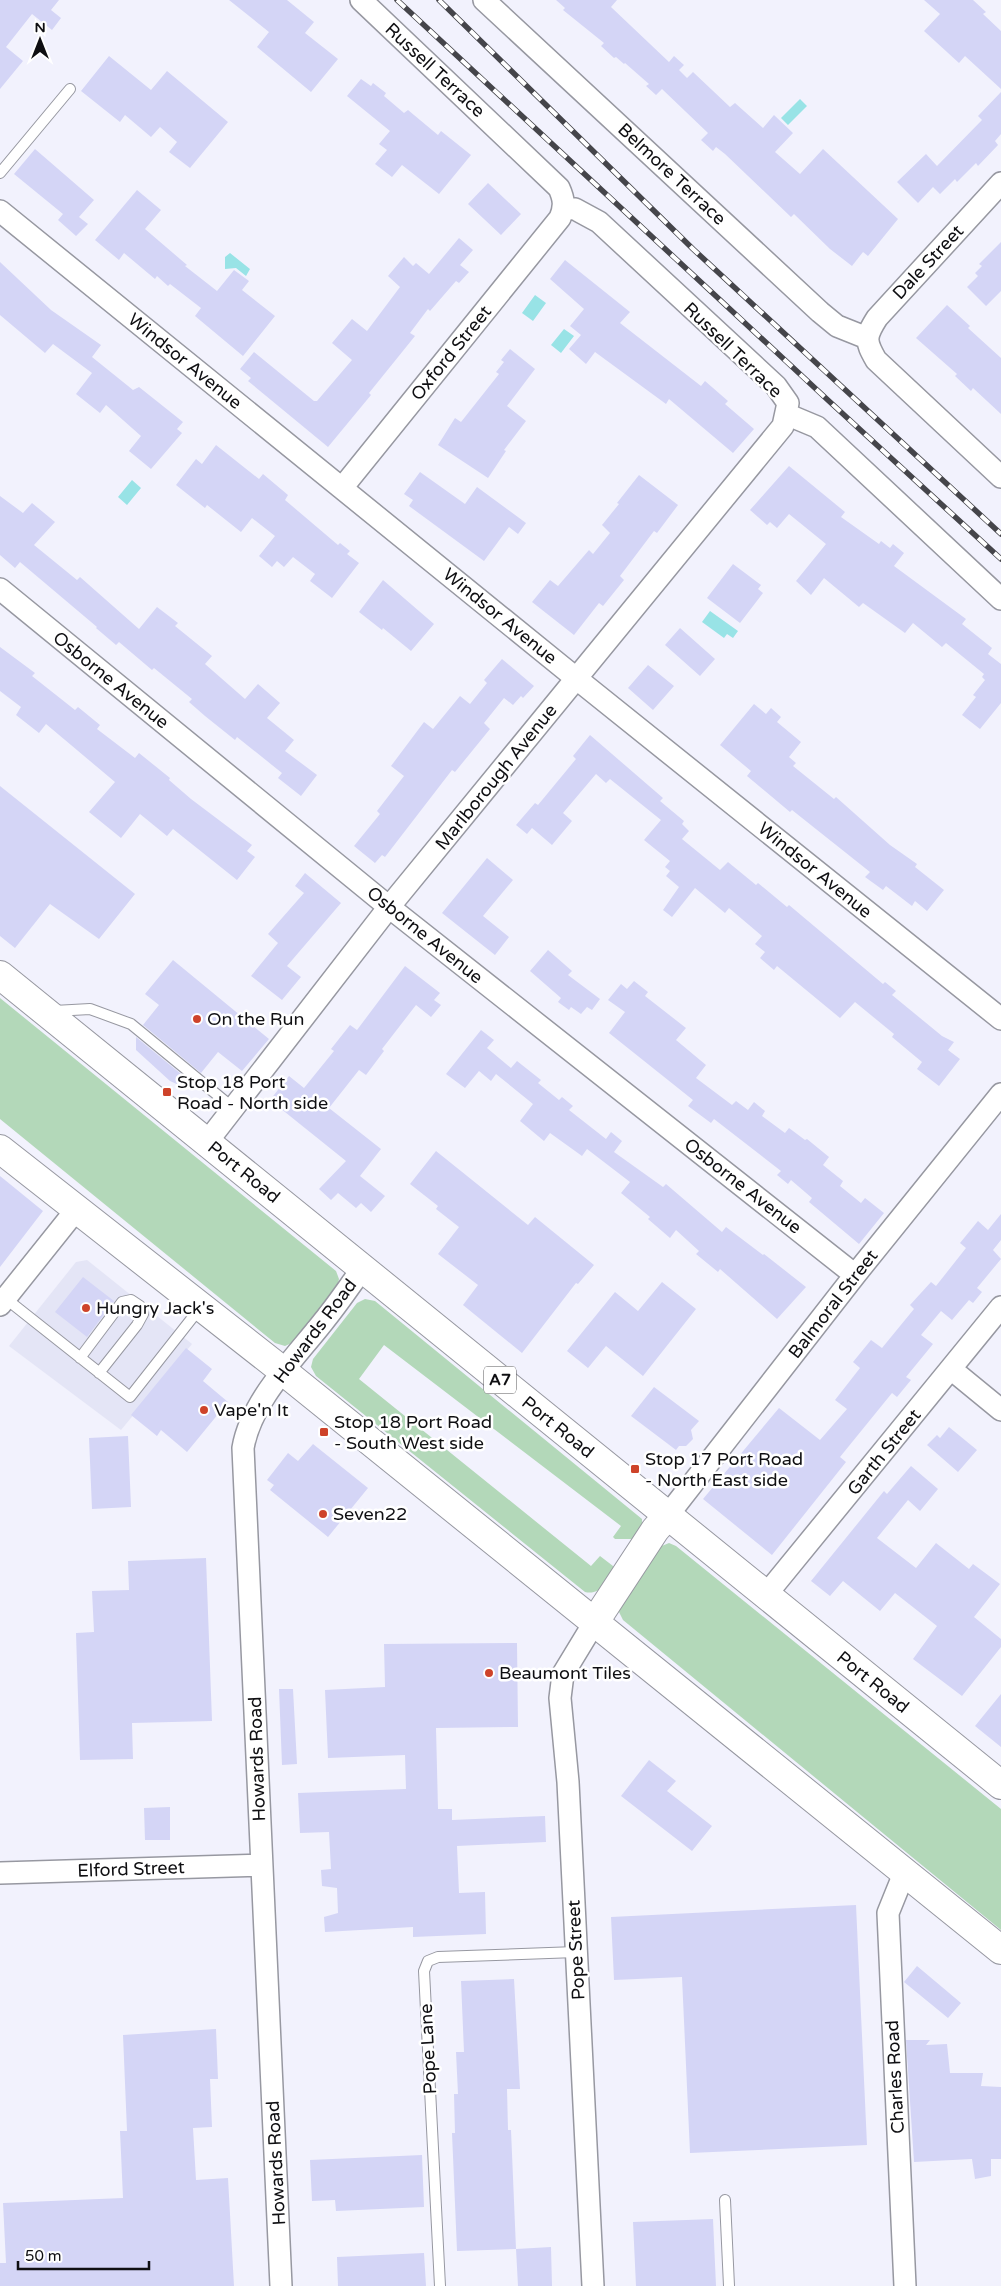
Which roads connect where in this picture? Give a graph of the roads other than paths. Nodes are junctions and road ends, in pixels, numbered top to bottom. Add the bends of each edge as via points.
1 (361, 0) edge
2 (484, 0) edge
3 (70, 88) dead end
4 (0, 173) edge
5 (1001, 183) edge
6 (0, 212) edge
7 (562, 213) junction
8 (868, 343) junction
9 (786, 414) junction
10 (1001, 477) edge
11 (342, 488) junction
12 (0, 589) edge
13 (1001, 599) edge
14 (577, 679) junction
15 (389, 907) junction
16 (0, 975) edge
17 (45, 1012) junction
18 (1001, 1018) edge
19 (1001, 1094) edge
20 (232, 1107) junction
21 (207, 1142) junction
22 (0, 1149) edge
23 (76, 1210) junction
24 (362, 1269) junction
25 (855, 1275) junction
26 (2, 1301) edge
27 (201, 1307) junction
28 (1001, 1307) edge
29 (80, 1358) junction
30 (951, 1369) junction
31 (283, 1371) junction
32 (99, 1373) junction
33 (1001, 1410) edge
34 (668, 1515) junction
35 (766, 1596) junction
36 (594, 1622) junction
37 (1001, 1785) edge
38 (262, 1865) junction
39 (905, 1871) junction
40 (0, 1874) edge
41 (1001, 1950) edge
42 (576, 1952) junction
43 (725, 2200) dead end
44 (281, 2286) edge
45 (440, 2286) edge
46 (593, 2286) edge
47 (729, 2286) edge
48 (904, 2286) edge

1 - 7 street, Russell Terrace via 559,188 564,198
2 - 8 street, Belmore Terrace via 820,312 837,326
3 - 4 lane
5 - 8 street, Dale Street via 877,318
6 - 11 street, Windsor Avenue
7 - 9 street, Russell Terrace via 575,209 599,222 776,386 788,403
7 - 11 street, Oxford Street
8 - 10 street via 876,360
9 - 13 street, Russell Terrace via 817,427
9 - 14 street, Marlborough Avenue via 783,426
11 - 14 street, Windsor Avenue
12 - 15 street, Osborne Avenue
14 - 15 street, Marlborough Avenue
14 - 18 street, Windsor Avenue
15 - 20 street, Marlborough Avenue
15 - 25 street, Osborne Avenue
16 - 17 highway, Port Road / A7
17 - 20 lane via 90,1009 131,1024
17 - 21 highway, Port Road / A7
19 - 25 street, Balmoral Street
20 - 21 street, Marlborough Avenue
21 - 24 highway, Port Road / A7
22 - 23 highway
23 - 26 street
23 - 27 highway
24 - 31 street, Howards Road
24 - 34 highway, Port Road / A7
25 - 34 street, Balmoral Street
26 - 29 lane
27 - 31 highway
27 - 32 lane via 130,1397
28 - 30 street, Garth Street
29 - 32 lane
29 - 32 lane via 122,1302 131,1300 140,1306 143,1314 137,1325
30 - 33 street
30 - 35 street, Garth Street
31 - 36 highway
31 - 38 street, Howards Road via 246,1430 243,1448
34 - 35 highway, Port Road / A7
34 - 36 highway
35 - 37 highway, Port Road / A7
36 - 39 highway
36 - 42 street, Pope Street via 563,1674 560,1698 568,1782
38 - 40 street, Elford Street
38 - 44 street, Howards Road
39 - 41 highway
39 - 48 street, Charles Road via 888,1913
42 - 45 lane, Pope Lane via 438,1957 428,1962 424,1970
42 - 46 street, Pope Street
43 - 47 lane

